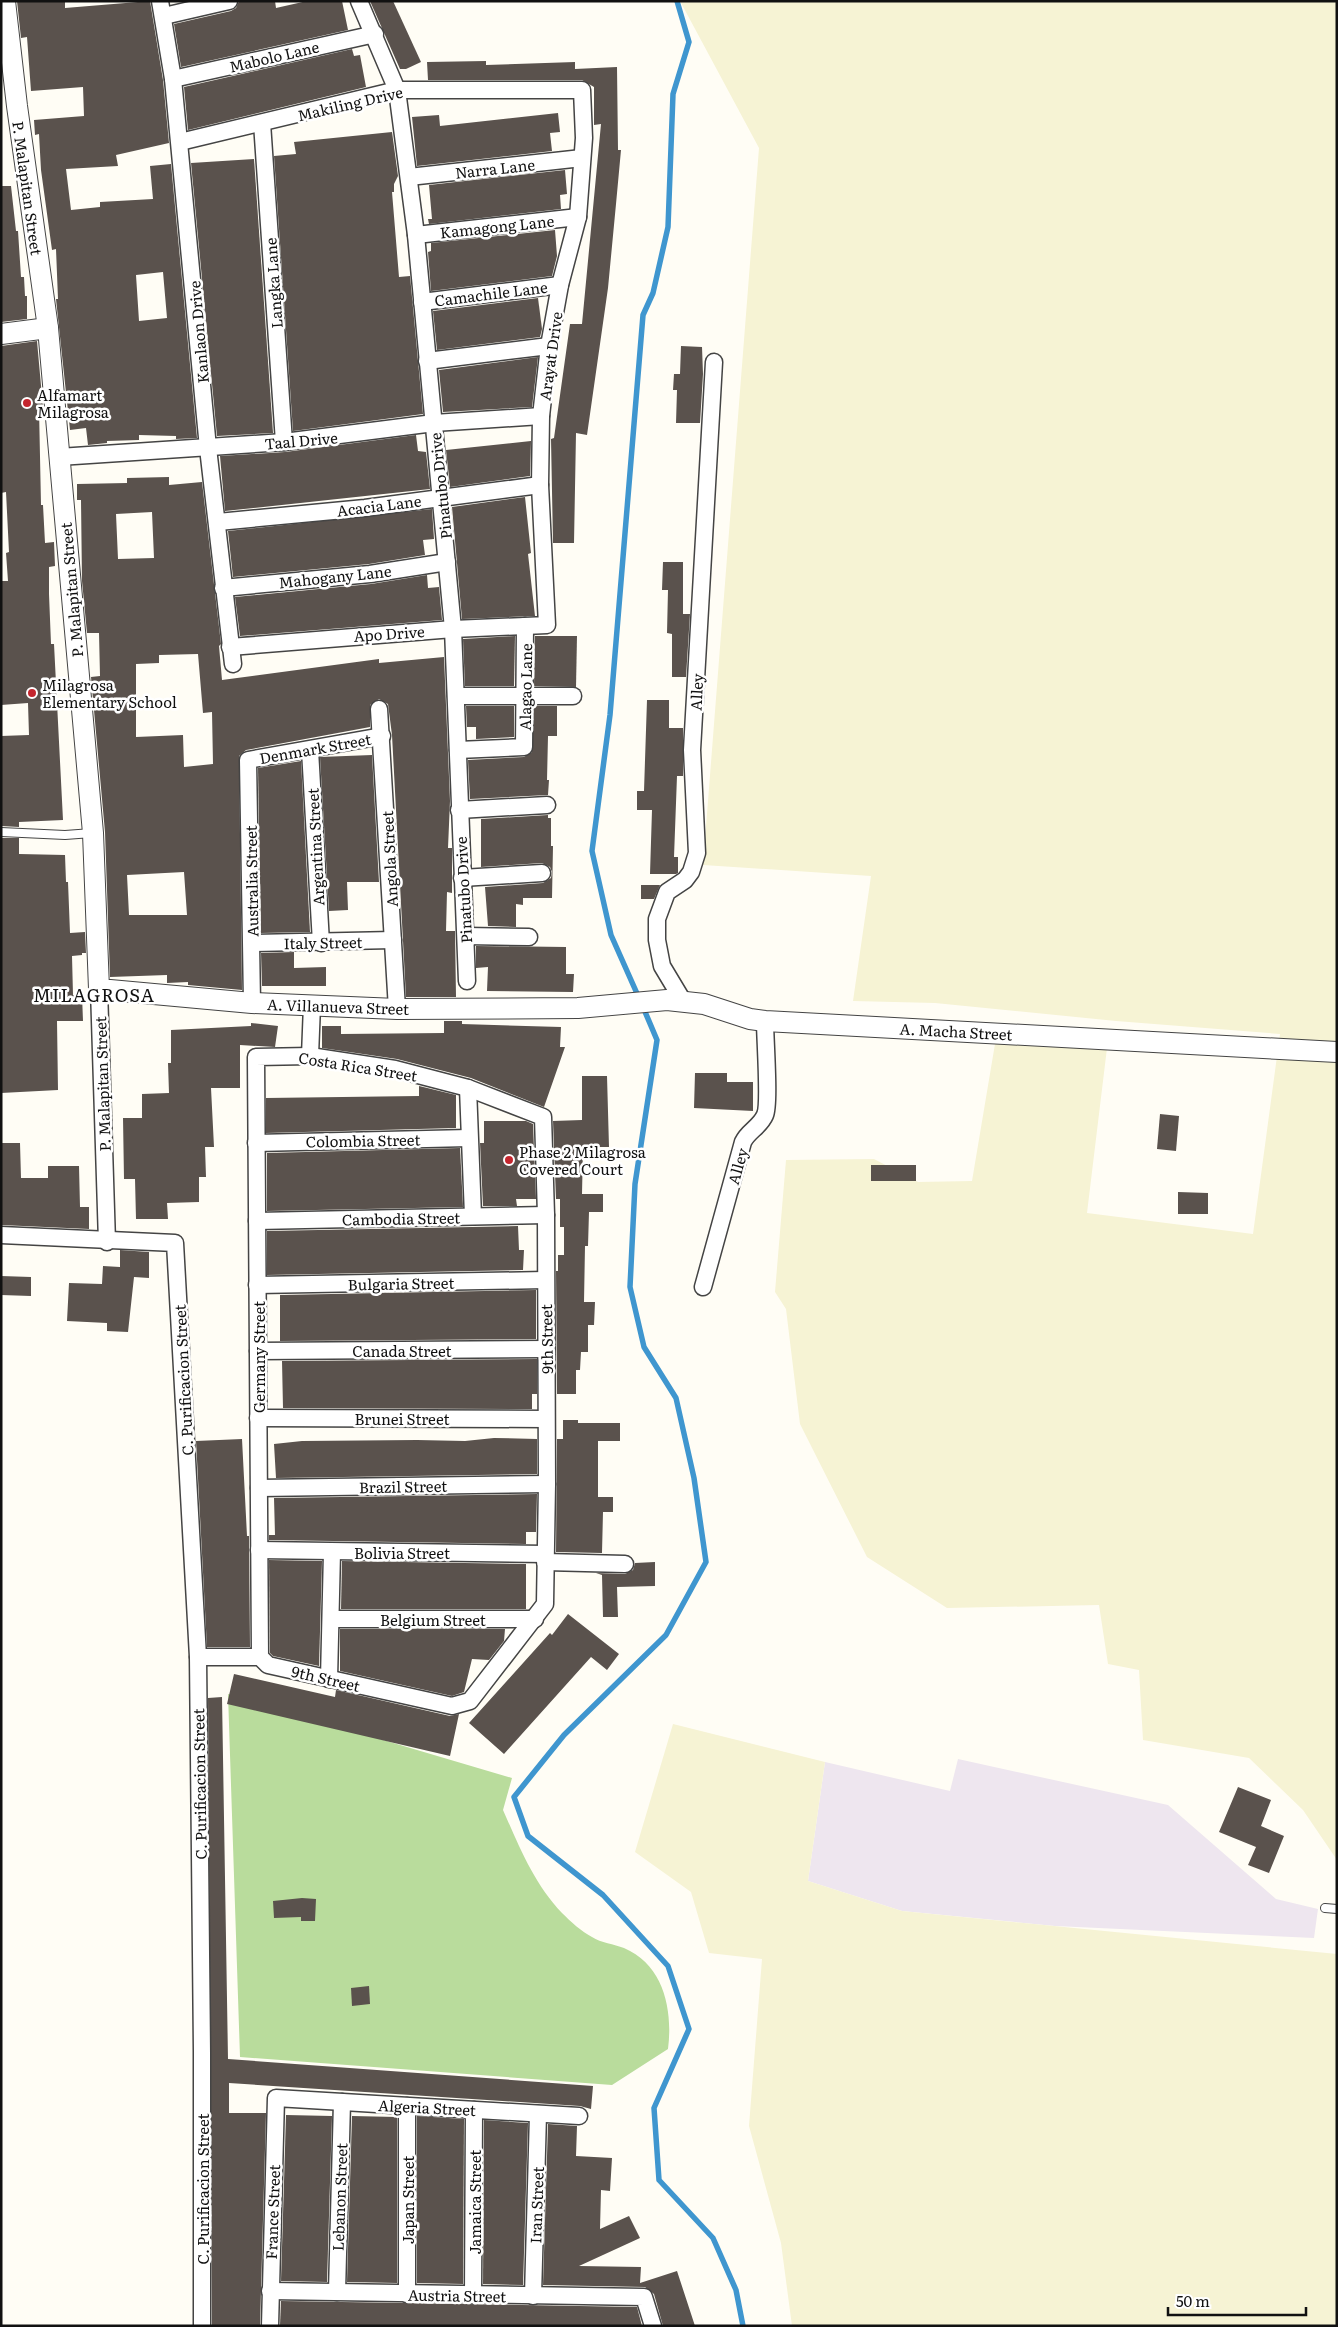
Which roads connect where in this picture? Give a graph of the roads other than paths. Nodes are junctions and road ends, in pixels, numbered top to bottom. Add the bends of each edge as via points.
1 (4, 1) edge
2 (229, 1) edge
3 (359, 1) edge
4 (162, 8) edge
5 (374, 34) junction
6 (173, 79) junction
7 (397, 90) junction
8 (582, 90) joint
9 (262, 123) junction
10 (180, 142) junction
11 (582, 158) junction
12 (409, 177) junction
13 (578, 217) junction
14 (416, 235) junction
15 (560, 285) junction
16 (422, 302) junction
17 (48, 328) junction
18 (1, 334) edge
19 (549, 346) junction
20 (427, 361) junction
21 (714, 362) dead end
22 (541, 416) junction
23 (434, 423) junction
24 (284, 442) junction
25 (208, 448) junction
26 (59, 457) junction
27 (540, 485) junction
28 (442, 497) junction
29 (218, 522) junction
30 (447, 562) junction
31 (223, 588) junction
32 (547, 625) joint
33 (525, 626) junction
34 (453, 629) junction
35 (230, 647) junction
36 (233, 664) dead end
37 (456, 696) junction
38 (524, 696) junction
39 (573, 696) dead end
40 (379, 709) dead end
41 (382, 736) junction
42 (310, 750) junction
43 (458, 750) junction
44 (248, 760) joint
45 (547, 805) dead end
46 (459, 810) junction
47 (1, 832) edge
48 (93, 833) junction
49 (542, 873) dead end
50 (462, 878) junction
51 (466, 936) junction
52 (529, 937) dead end
53 (393, 940) junction
54 (252, 943) junction
55 (321, 943) junction
56 (467, 981) dead end
57 (99, 989) junction
58 (675, 1001) junction
59 (252, 1003) junction
60 (312, 1005) junction
61 (578, 1008) joint
62 (396, 1009) junction
63 (765, 1021) junction
64 (1337, 1052) edge
65 (310, 1056) junction
66 (256, 1057) joint
67 (468, 1088) junction
68 (543, 1117) joint
69 (470, 1138) junction
70 (256, 1143) junction
71 (546, 1215) junction
72 (473, 1216) junction
73 (257, 1221) junction
74 (1, 1235) edge
75 (107, 1242) junction
76 (545, 1280) junction
77 (257, 1286) junction
78 (703, 1287) dead end
79 (546, 1349) junction
80 (258, 1351) junction
81 (258, 1418) junction
82 (546, 1419) junction
83 (547, 1484) junction
84 (259, 1488) junction
85 (259, 1550) junction
86 (332, 1552) junction
87 (545, 1558) junction
88 (625, 1564) dead end
89 (331, 1619) junction
90 (535, 1619) junction
91 (198, 1657) junction
92 (260, 1657) junction
93 (329, 1679) junction
94 (1325, 1908) dead end
95 (1337, 1909) edge
96 (276, 2098) joint
97 (342, 2102) junction
98 (407, 2106) junction
99 (474, 2110) junction
100 (538, 2114) junction
101 (579, 2116) dead end
102 (270, 2291) junction
103 (337, 2292) junction
104 (407, 2294) junction
105 (473, 2295) junction
106 (533, 2296) junction
107 (202, 2326) edge
108 (270, 2326) edge
109 (653, 2326) edge

1 - 17 street, P. Malapitan Street
2 - 4 street
3 - 5 street, Pinatubo Drive
4 - 6 street, Kanlaon Drive
5 - 6 street, Mabolo Lane
5 - 7 street, Pinatubo Drive
6 - 10 street, Kanlaon Drive
7 - 8 street, Makiling Drive
7 - 9 street, Makiling Drive
7 - 12 street, Pinatubo Drive
8 - 11 street, Arayat Drive
9 - 10 street, Makiling Drive
9 - 24 street, Langka Lane
10 - 25 street, Kanlaon Drive
11 - 12 street, Narra Lane
11 - 13 street, Arayat Drive
12 - 14 street, Pinatubo Drive
13 - 14 street, Kamagong Lane
13 - 15 street, Arayat Drive
14 - 16 street, Pinatubo Drive
15 - 16 street, Camachile Lane
15 - 19 street, Arayat Drive
16 - 20 street, Pinatubo Drive
17 - 18 street
17 - 26 street, P. Malapitan Street
19 - 20 street
19 - 22 street, Arayat Drive
20 - 23 street, Pinatubo Drive
21 - 58 street, Alley via 692,750 697,853 692,872 667,892 657,919 662,966
22 - 23 street, Taal Drive
22 - 27 street, Arayat Drive
23 - 24 street, Taal Drive
23 - 28 street, Pinatubo Drive
24 - 25 street, Taal Drive
25 - 26 street, Taal Drive
25 - 29 street, Kanlaon Drive
26 - 48 street, P. Malapitan Street
27 - 28 street, Acacia Lane
27 - 32 street, Arayat Drive
28 - 29 street, Acacia Lane via 366,508
28 - 30 street, Pinatubo Drive
29 - 31 street, Kanlaon Drive
30 - 31 street, Mahogany Lane via 370,574
30 - 34 street, Pinatubo Drive
31 - 35 street, Kanlaon Drive
32 - 33 street, Apo Drive
33 - 34 street, Apo Drive
33 - 38 street, Alagao Lane
34 - 35 street, Apo Drive
34 - 37 street, Pinatubo Drive
35 - 36 street, Kanlaon Drive
37 - 38 street
37 - 43 street, Pinatubo Drive
38 - 39 street
38 - 43 street, Alagao Lane via 524,747
40 - 41 street, Angola Street
41 - 42 street, Denmark Street
41 - 53 street, Angola Street
42 - 44 street, Denmark Street
42 - 55 street, Argentina Street
43 - 46 street, Pinatubo Drive
44 - 54 street, Australia Street
45 - 46 street
46 - 50 street, Pinatubo Drive
47 - 48 lane
48 - 57 street, P. Malapitan Street
49 - 50 street
50 - 51 street, Pinatubo Drive
51 - 52 street
51 - 56 street, Pinatubo Drive
53 - 55 street, Italy Street
53 - 62 street, Angola Street
54 - 55 street, Italy Street
54 - 59 street, Australia Street
57 - 59 street, A. Villanueva Street
57 - 75 street, P. Malapitan Street
58 - 61 street, A. Macha Street
58 - 63 street, A. Macha Street via 704,1004
59 - 60 street, A. Villanueva Street
60 - 62 street, A. Villanueva Street
60 - 65 street
61 - 62 street, A. Villanueva Street
63 - 64 street, A. Macha Street
63 - 78 street, Alley via 768,1106 765,1117 743,1142
65 - 66 street, Costa Rica Street
65 - 67 street, Costa Rica Street via 395,1069
66 - 70 street, Germany Street
67 - 68 street, Costa Rica Street
67 - 69 street
68 - 71 street, 9th Street
69 - 70 street, Colombia Street
69 - 72 street
70 - 73 street, Germany Street
71 - 72 street, Cambodia Street
71 - 76 street, 9th Street
72 - 73 street, Cambodia Street
73 - 77 street, Germany Street
74 - 75 street
75 - 91 street, C. Purificacion Street via 175,1244
76 - 77 street, Bulgaria Street
76 - 79 street, 9th Street
77 - 80 street, Germany Street
79 - 80 street, Canada Street
79 - 82 street, 9th Street
80 - 81 street, Germany Street
81 - 82 street, Brunei Street
81 - 84 street, Germany Street
82 - 83 street, 9th Street
83 - 84 street, Brazil Street
83 - 87 street, 9th Street
84 - 85 street, Germany Street
85 - 86 street, Bolivia Street
85 - 92 street, Germany Street
86 - 87 street, Bolivia Street
86 - 89 street
87 - 88 street
87 - 90 street, 9th Street via 544,1604
89 - 90 street, Belgium Street
89 - 93 street
90 - 93 street, 9th Street via 470,1701 452,1706
91 - 92 street, 9th Street
91 - 107 street, C. Purificacion Street
92 - 93 street, 9th Street via 268,1665
94 - 95 lane
96 - 97 street, Algeria Street
96 - 102 street, France Street
97 - 98 street, Algeria Street
97 - 103 street, Lebanon Street
98 - 99 street, Algeria Street
98 - 104 street, Japan Street
99 - 100 street, Algeria Street
99 - 105 street, Jamaica Street
100 - 101 street, Algeria Street
100 - 106 street, Iran Street
102 - 103 street, Austria Street
102 - 108 street, France Street
103 - 104 street, Austria Street
104 - 105 street, Austria Street
105 - 106 street, Austria Street
106 - 109 street, Austria Street via 644,2297

